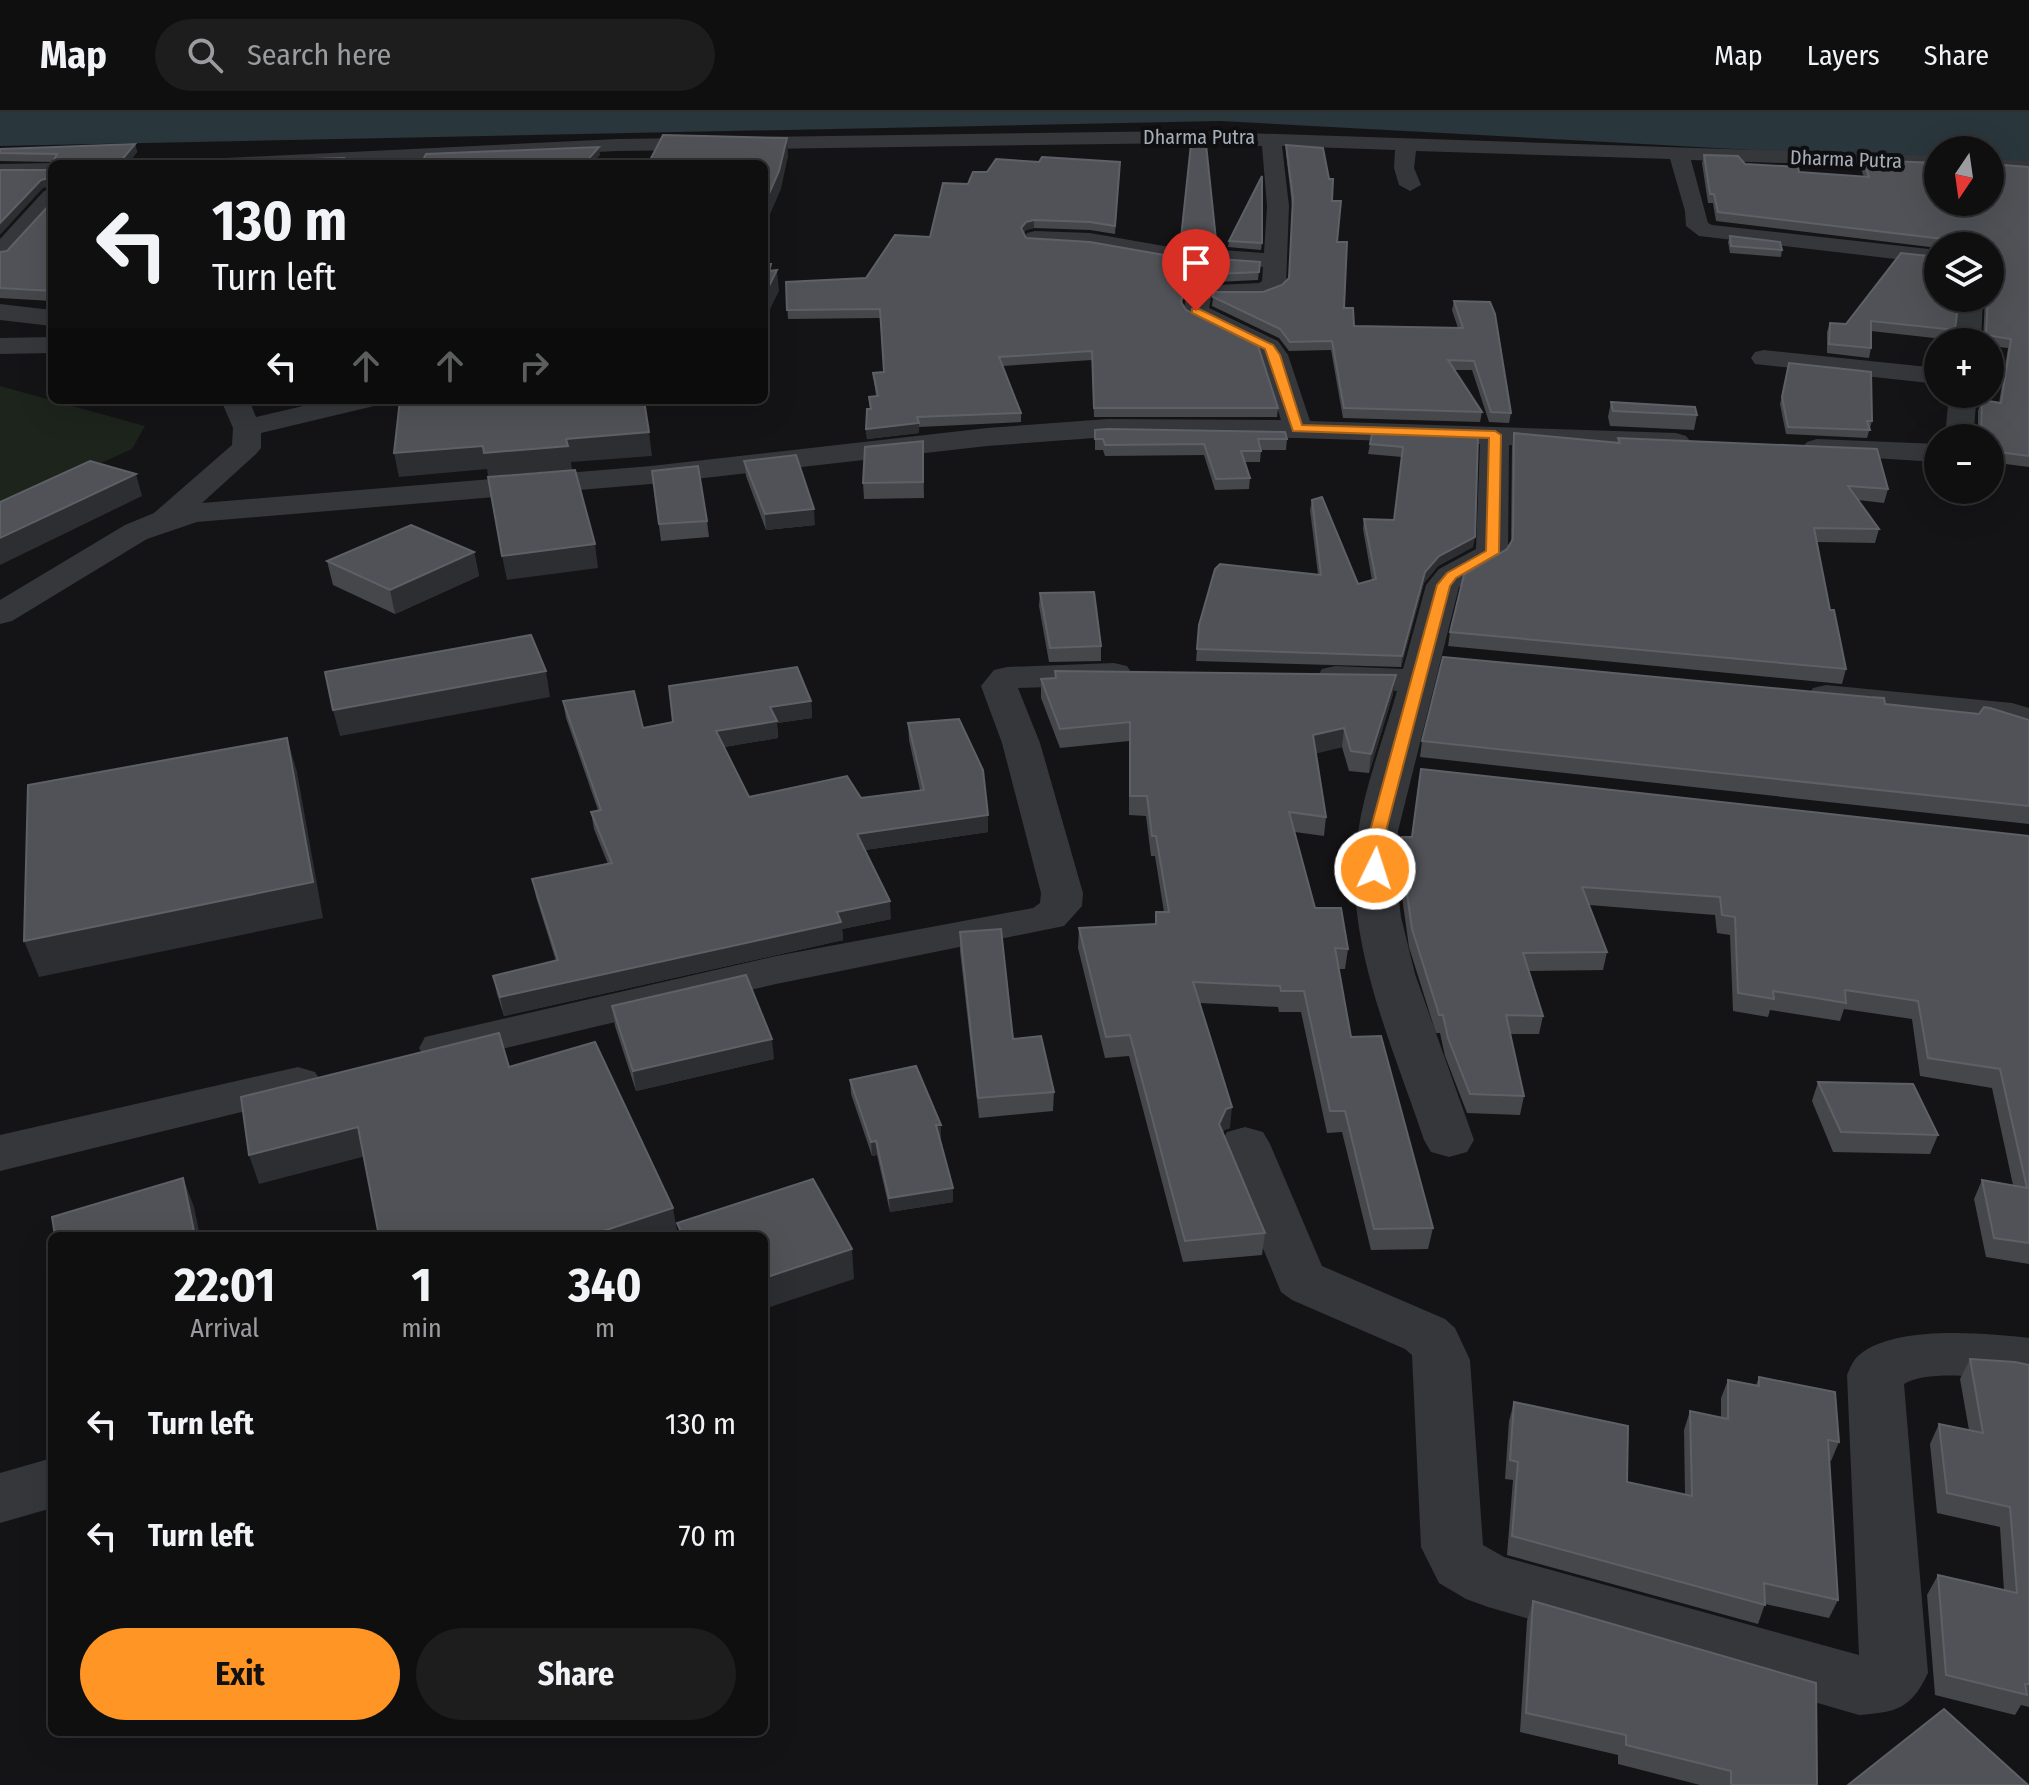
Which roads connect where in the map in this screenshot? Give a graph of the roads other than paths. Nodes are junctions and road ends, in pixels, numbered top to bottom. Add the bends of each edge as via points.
1 (1271, 138) junction
2 (1406, 142) junction
3 (617, 145) junction
4 (1679, 154) junction
5 (275, 160) edge
6 (608, 160) edge
7 (1924, 162) edge
8 (2004, 166) edge
9 (2029, 167) edge
10 (48, 169) edge
11 (0, 170) edge
12 (1410, 185) dead end
13 (48, 200) edge
14 (1035, 238) edge
15 (0, 253) edge
16 (1924, 255) edge
17 (1275, 261) junction
18 (0, 312) edge
19 (48, 318) edge
20 (48, 345) edge
21 (0, 346) edge
22 (1764, 358) dead end
23 (1924, 375) edge
24 (237, 404) edge
25 (347, 404) edge
26 (247, 428) junction
27 (1298, 429) junction
28 (1495, 435) junction
29 (1698, 443) edge
30 (1788, 447) edge
31 (1924, 452) edge
32 (165, 520) junction
33 (0, 614) edge
34 (1435, 666) junction
35 (1159, 673) edge
36 (1290, 676) edge
37 (1786, 692) edge
38 (2029, 721) edge
39 (403, 1058) edge
40 (342, 1073) edge
41 (1449, 1140) dead end
42 (1245, 1144) dead end
43 (0, 1153) edge
44 (2029, 1360) edge
45 (48, 1484) edge
46 (0, 1498) edge

1 - 2 street, Dharma Putra
1 - 3 street, Dharma Putra
1 - 17 street via 1278,206
2 - 4 street, Dharma Putra
2 - 12 street via 1404,168
3 - 5 street, Dharma Putra
3 - 6 street
4 - 7 street, Dharma Putra
4 - 16 street via 1697,226 1707,231
8 - 9 street
10 - 11 street
13 - 15 street
14 - 17 street
17 - 27 street via 1271,289 1203,291 1196,311 1269,347
18 - 19 street
20 - 21 street
22 - 23 street
24 - 26 street
25 - 26 street
26 - 32 street via 246,448
27 - 28 street
27 - 32 street via 1108,428 1003,436
28 - 29 street
28 - 34 street via 1492,553 1447,579
30 - 31 street
32 - 33 street
34 - 36 street
34 - 41 street via 1411,771 1378,831 1375,869 1378,915 1394,977
35 - 39 street via 1019,676 999,686 1021,743 1062,893 1058,913 776,970
37 - 38 street via 2012,714
40 - 43 street
42 - 44 street via 1300,1278 1435,1343 1442,1360 1452,1547 1461,1564 1488,1580 1859,1685 1885,1683 1895,1673 1875,1375 1885,1364 1910,1358 1984,1355
45 - 46 street

